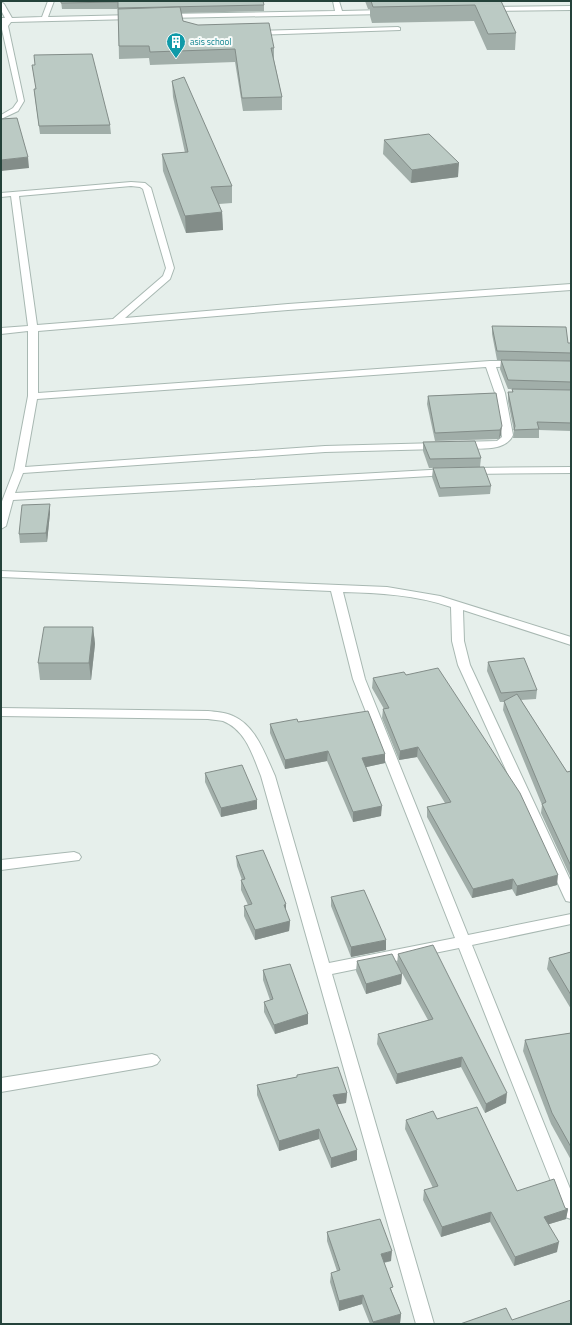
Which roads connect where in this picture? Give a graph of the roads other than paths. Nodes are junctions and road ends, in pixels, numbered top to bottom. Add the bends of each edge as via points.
1 (51, 1) edge
2 (336, 1) edge
3 (1, 4) edge
4 (570, 9) edge
5 (483, 10) edge
6 (391, 12) edge
7 (339, 13) junction
8 (138, 16) edge
9 (162, 16) edge
10 (186, 16) junction
11 (45, 18) junction
12 (9, 19) junction
13 (2, 22) edge
14 (186, 24) edge
15 (398, 28) dead end
16 (251, 34) edge
17 (1, 117) edge
18 (15, 194) junction
19 (1, 195) edge
20 (571, 287) edge
21 (538, 289) junction
22 (571, 296) edge
23 (115, 322) junction
24 (33, 329) junction
25 (1, 331) edge
26 (490, 364) junction
27 (527, 365) edge
28 (33, 396) junction
29 (19, 470) junction
30 (571, 470) edge
31 (8, 497) junction
32 (1, 526) edge
33 (1, 574) edge
34 (336, 587) junction
35 (457, 604) junction
36 (571, 641) edge
37 (1, 712) edge
38 (74, 857) dead end
39 (1, 865) edge
40 (571, 897) edge
41 (571, 919) edge
42 (462, 941) junction
43 (324, 970) junction
44 (152, 1060) dead end
45 (1, 1085) edge
46 (571, 1212) edge
47 (425, 1324) edge

1 - 11 street
2 - 7 street
3 - 12 street
4 - 5 street
6 - 7 street
7 - 10 street
8 - 11 street
9 - 10 street
10 - 14 street
11 - 12 street
12 - 13 street
13 - 17 street via 21,101 19,107
15 - 16 street
18 - 19 street
18 - 23 street via 131,184 147,188 170,268 167,277
18 - 24 street
20 - 21 street
21 - 22 street
21 - 23 street
23 - 24 street
24 - 25 street
24 - 28 street
26 - 27 street
26 - 28 street
26 - 29 street via 504,393 508,435 504,442 498,444 325,449
28 - 29 street
29 - 31 street
30 - 31 street via 439,472
31 - 32 street
33 - 34 street
34 - 35 street via 387,590
34 - 42 street via 359,679
35 - 36 street
35 - 40 street via 458,641 464,664
37 - 43 street via 208,715 226,717 242,726 268,776
38 - 39 street
41 - 42 street
42 - 43 street
42 - 46 street
43 - 47 street
44 - 45 street

